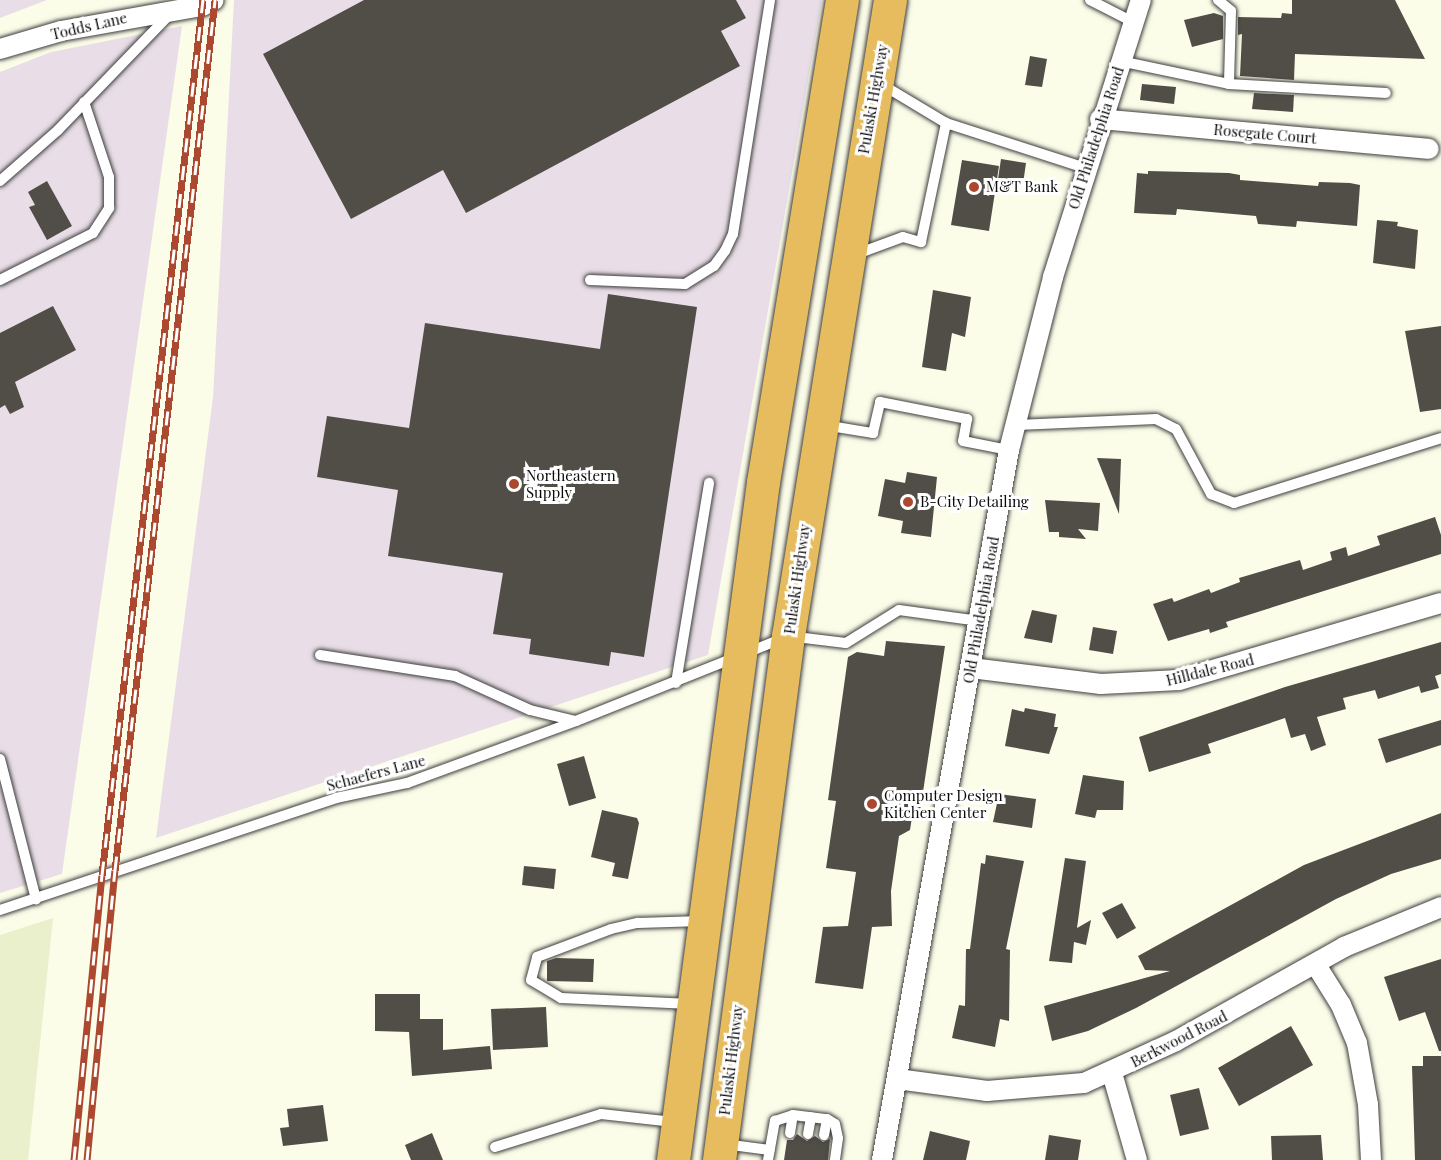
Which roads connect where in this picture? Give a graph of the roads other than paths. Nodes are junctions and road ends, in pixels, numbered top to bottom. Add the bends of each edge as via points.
1 (214, 0) edge
2 (770, 0) edge
3 (842, 0) edge
4 (890, 0) edge
5 (1090, 0) edge
6 (1141, 0) edge
7 (1218, 0) edge
8 (175, 9) junction
9 (1133, 22) junction
10 (0, 49) edge
11 (1120, 61) junction
12 (876, 80) junction
13 (1229, 84) junction
14 (1386, 93) dead end
15 (84, 102) junction
16 (1100, 119) junction
17 (946, 123) junction
18 (1429, 149) dead end
19 (1085, 168) junction
20 (0, 181) edge
21 (847, 257) junction
22 (0, 280) edge
23 (590, 280) dead end
24 (820, 424) junction
25 (1017, 425) junction
26 (1441, 438) edge
27 (1009, 450) junction
28 (709, 483) dead end
29 (1441, 603) edge
30 (980, 621) junction
31 (788, 636) junction
32 (320, 655) dead end
33 (738, 658) junction
34 (971, 668) junction
35 (676, 683) junction
36 (576, 721) junction
37 (0, 759) edge
38 (36, 898) junction
39 (1441, 907) edge
40 (0, 910) edge
41 (702, 921) junction
42 (1316, 965) junction
43 (691, 1004) junction
44 (1112, 1073) junction
45 (897, 1079) junction
46 (792, 1114) junction
47 (811, 1117) junction
48 (827, 1119) junction
49 (677, 1123) junction
50 (790, 1132) dead end
51 (808, 1134) dead end
52 (824, 1135) dead end
53 (495, 1147) dead end
54 (719, 1152) edge
55 (769, 1155) edge
56 (673, 1160) edge
57 (835, 1160) edge
58 (882, 1160) edge
59 (1137, 1160) edge
60 (1371, 1160) edge

1 - 8 street, Todds Lane
2 - 23 lane via 733,234 725,251 714,266 685,284
3 - 33 highway
4 - 12 highway, Pulaski Highway
5 - 9 lane
6 - 9 street, Old Philadelphia Road
7 - 13 lane via 1231,10
8 - 10 street, Todds Lane via 61,31
8 - 15 lane
9 - 11 street, Old Philadelphia Road
11 - 13 lane
11 - 16 street, Old Philadelphia Road
12 - 17 lane
12 - 21 highway, Pulaski Highway
13 - 14 lane
15 - 20 lane
15 - 22 lane via 109,177 109,208 93,233
16 - 18 street, Rosegate Court
16 - 19 street, Old Philadelphia Road
17 - 19 lane
17 - 21 lane via 921,242 903,237
19 - 25 street, Old Philadelphia Road
21 - 24 highway, Pulaski Highway
24 - 27 lane via 873,433 880,402 967,419 963,441
24 - 31 highway, Pulaski Highway
25 - 26 lane via 1156,419 1176,429 1211,494 1234,503
25 - 27 street, Old Philadelphia Road
27 - 30 street, Old Philadelphia Road
28 - 35 lane
29 - 34 street, Hilldale Road via 1179,680 1101,684
30 - 31 lane via 899,610 846,643
30 - 34 street, Old Philadelphia Road
31 - 33 lane, Schaefers Lane
31 - 54 highway, Pulaski Highway
32 - 36 lane via 455,676 530,710
33 - 35 lane, Schaefers Lane
33 - 41 highway
34 - 45 street, Old Philadelphia Road
35 - 36 lane, Schaefers Lane
36 - 38 lane, Schaefers Lane via 407,783 336,798
37 - 38 lane
38 - 40 lane, Schaefers Lane
39 - 42 street, Berkwood Road via 1379,930
41 - 43 highway
41 - 43 lane via 638,923 611,929 537,957 531,980 561,998
42 - 44 street, Berkwood Road
42 - 60 street via 1341,1005 1357,1043 1368,1105
43 - 49 highway
44 - 45 street, Berkwood Road via 1058,1088 1018,1092
44 - 59 street
45 - 58 street, Old Philadelphia Road
46 - 47 lane
46 - 50 lane
46 - 55 lane via 775,1120
47 - 48 lane
47 - 51 lane
48 - 52 lane
48 - 57 lane via 837,1131
49 - 53 lane via 601,1114
49 - 56 highway
54 - 55 lane

